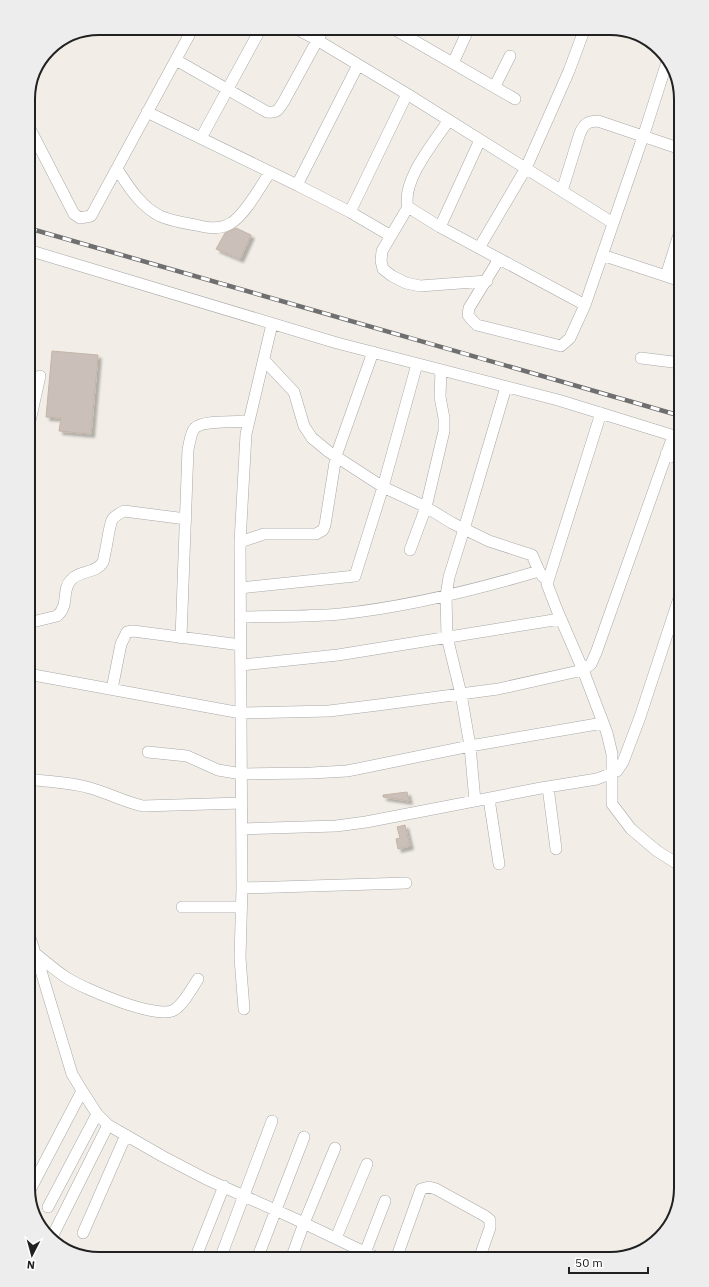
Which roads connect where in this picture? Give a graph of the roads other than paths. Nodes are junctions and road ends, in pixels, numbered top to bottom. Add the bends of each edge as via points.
1 (189, 35) edge
2 (256, 35) edge
3 (308, 35) edge
4 (320, 35) edge
5 (404, 35) edge
6 (466, 35) edge
7 (582, 35) edge
8 (317, 40) junction
9 (510, 56) dead end
10 (176, 60) junction
11 (453, 63) junction
12 (358, 65) junction
13 (665, 68) edge
14 (495, 86) junction
15 (227, 89) junction
16 (407, 94) junction
17 (515, 99) dead end
18 (147, 112) junction
19 (448, 120) junction
20 (644, 136) junction
21 (201, 138) junction
22 (35, 139) edge
23 (480, 140) junction
24 (674, 147) edge
25 (526, 168) junction
26 (117, 169) junction
27 (270, 172) junction
28 (297, 185) junction
29 (562, 191) junction
30 (408, 207) junction
31 (350, 212) junction
32 (613, 223) junction
33 (440, 228) junction
34 (391, 236) junction
35 (479, 248) junction
36 (674, 250) edge
37 (35, 254) edge
38 (602, 255) junction
39 (499, 259) junction
40 (666, 276) junction
41 (674, 279) edge
42 (487, 281) junction
43 (585, 305) junction
44 (272, 324) junction
45 (373, 352) junction
46 (641, 358) dead end
47 (264, 360) junction
48 (674, 362) edge
49 (417, 364) junction
50 (441, 370) junction
51 (40, 376) dead end
52 (506, 387) junction
53 (35, 398) edge
54 (601, 414) junction
55 (250, 421) junction
56 (674, 436) edge
57 (674, 442) edge
58 (666, 454) junction
59 (336, 456) junction
60 (674, 457) edge
61 (383, 487) junction
62 (426, 507) junction
63 (186, 519) junction
64 (464, 529) junction
65 (240, 542) junction
66 (410, 550) dead end
67 (539, 571) junction
68 (547, 584) junction
69 (240, 588) junction
70 (446, 596) junction
71 (674, 613) edge
72 (240, 617) junction
73 (560, 619) junction
74 (35, 621) edge
75 (447, 637) junction
76 (181, 638) junction
77 (240, 645) junction
78 (241, 665) junction
79 (583, 670) junction
80 (35, 675) edge
81 (112, 689) junction
82 (461, 694) junction
83 (241, 713) junction
84 (603, 722) junction
85 (470, 746) junction
86 (148, 752) dead end
87 (242, 774) junction
88 (612, 774) junction
89 (35, 780) edge
90 (548, 787) junction
91 (489, 798) junction
92 (475, 801) junction
93 (242, 803) junction
94 (242, 829) junction
95 (556, 849) dead end
96 (674, 862) edge
97 (499, 864) dead end
98 (406, 883) dead end
99 (242, 888) junction
100 (182, 907) dead end
101 (242, 907) junction
102 (36, 954) joint
103 (198, 979) dead end
104 (244, 1009) dead end
105 (82, 1091) junction
106 (97, 1114) junction
107 (272, 1121) dead end
108 (108, 1125) junction
109 (126, 1135) junction
110 (304, 1138) dead end
111 (335, 1148) dead end
112 (367, 1164) dead end
113 (35, 1181) edge
114 (224, 1186) junction
115 (244, 1196) junction
116 (384, 1201) dead end
117 (48, 1207) dead end
118 (275, 1210) junction
119 (304, 1223) junction
120 (54, 1233) edge
121 (83, 1233) dead end
122 (336, 1238) junction
123 (198, 1252) edge
124 (223, 1252) edge
125 (260, 1252) edge
126 (294, 1252) edge
127 (358, 1252) edge
128 (365, 1252) edge
129 (398, 1252) edge
130 (481, 1252) edge

1 - 10 street
2 - 15 street
3 - 8 street
4 - 8 street
5 - 11 street
6 - 11 street
7 - 25 street via 569,71
8 - 12 street
8 - 15 street via 279,110 267,112
9 - 14 street
10 - 15 street
10 - 18 street
11 - 14 street
12 - 16 street
12 - 28 street
13 - 20 street
14 - 17 street
15 - 21 street
16 - 19 street
16 - 31 street
18 - 21 street
18 - 26 street
19 - 23 street
19 - 30 street via 416,169 407,192
20 - 24 street
20 - 29 street via 598,121 590,121 583,126 580,133
20 - 32 street
21 - 27 street
22 - 26 street via 74,214 80,218 91,216
23 - 25 street
23 - 33 street
25 - 29 street
25 - 35 street
26 - 27 street via 134,194 145,206 160,216 219,228 239,217
27 - 28 street
28 - 31 street
29 - 32 street
30 - 33 street
30 - 34 street
31 - 34 street
32 - 38 street
33 - 35 street
34 - 42 street via 382,251 383,269 406,283 420,286
35 - 39 street
36 - 40 street
37 - 44 street
38 - 40 street
38 - 43 street
39 - 42 street
39 - 43 street
40 - 41 street
42 - 43 street via 469,308 468,315 472,320 477,324 556,346 561,346 570,338
44 - 45 street
44 - 47 street
45 - 49 street
45 - 59 street
46 - 48 street
47 - 55 street
47 - 59 street via 294,392 304,426 312,438
49 - 50 street
49 - 61 street
50 - 52 street
50 - 62 street via 440,397 444,431
51 - 53 street
52 - 54 street
52 - 64 street
54 - 56 street
54 - 68 street
55 - 63 street via 203,423 195,428 188,449
55 - 65 street via 246,434
57 - 58 street
58 - 60 street
58 - 79 street via 596,653 591,664
59 - 61 street
59 - 65 street via 323,530 316,534 264,534
61 - 62 street
61 - 69 street via 354,576
62 - 64 street
62 - 66 street
63 - 74 street via 124,511 117,515 112,520 103,562 93,571 71,580 67,587 64,608 57,616
63 - 76 street
64 - 67 street via 489,541 532,555
64 - 70 street via 449,577
65 - 69 street
67 - 68 street
67 - 70 street
68 - 73 street
69 - 72 street
70 - 72 street via 340,614
70 - 75 street
71 - 88 street via 623,762
72 - 77 street
73 - 75 street
73 - 79 street
75 - 78 street via 338,655
75 - 82 street
76 - 77 street
76 - 81 street via 127,632 121,644
77 - 78 street
78 - 83 street
79 - 82 street via 498,689
79 - 84 street
80 - 81 street
81 - 83 street
82 - 83 street via 329,710
82 - 85 street
83 - 87 street
84 - 85 street
84 - 88 street via 612,754
85 - 87 street via 347,771
85 - 92 street
86 - 87 street via 187,756 218,770
87 - 93 street
88 - 90 street
88 - 96 street via 612,804 631,829
89 - 93 street via 89,788 143,806
90 - 91 street
90 - 95 street
91 - 92 street
91 - 97 street
92 - 94 street via 336,826
93 - 94 street
94 - 99 street
98 - 99 street
99 - 101 street
100 - 101 street
101 - 104 street via 240,958
102 - 103 street via 68,979 110,998 150,1011 174,1011
102 - 105 street via 72,1074
105 - 106 street
105 - 113 street
106 - 108 street
106 - 117 street
107 - 115 street
108 - 109 street
108 - 120 street
109 - 114 street via 162,1156
109 - 121 street
110 - 118 street
111 - 119 street
112 - 122 street
114 - 115 street
114 - 123 street
115 - 118 street
115 - 124 street
116 - 128 street
118 - 119 street
118 - 125 street
119 - 122 street
119 - 126 street
122 - 127 street
129 - 130 street via 421,1189 429,1187 490,1220 490,1228

